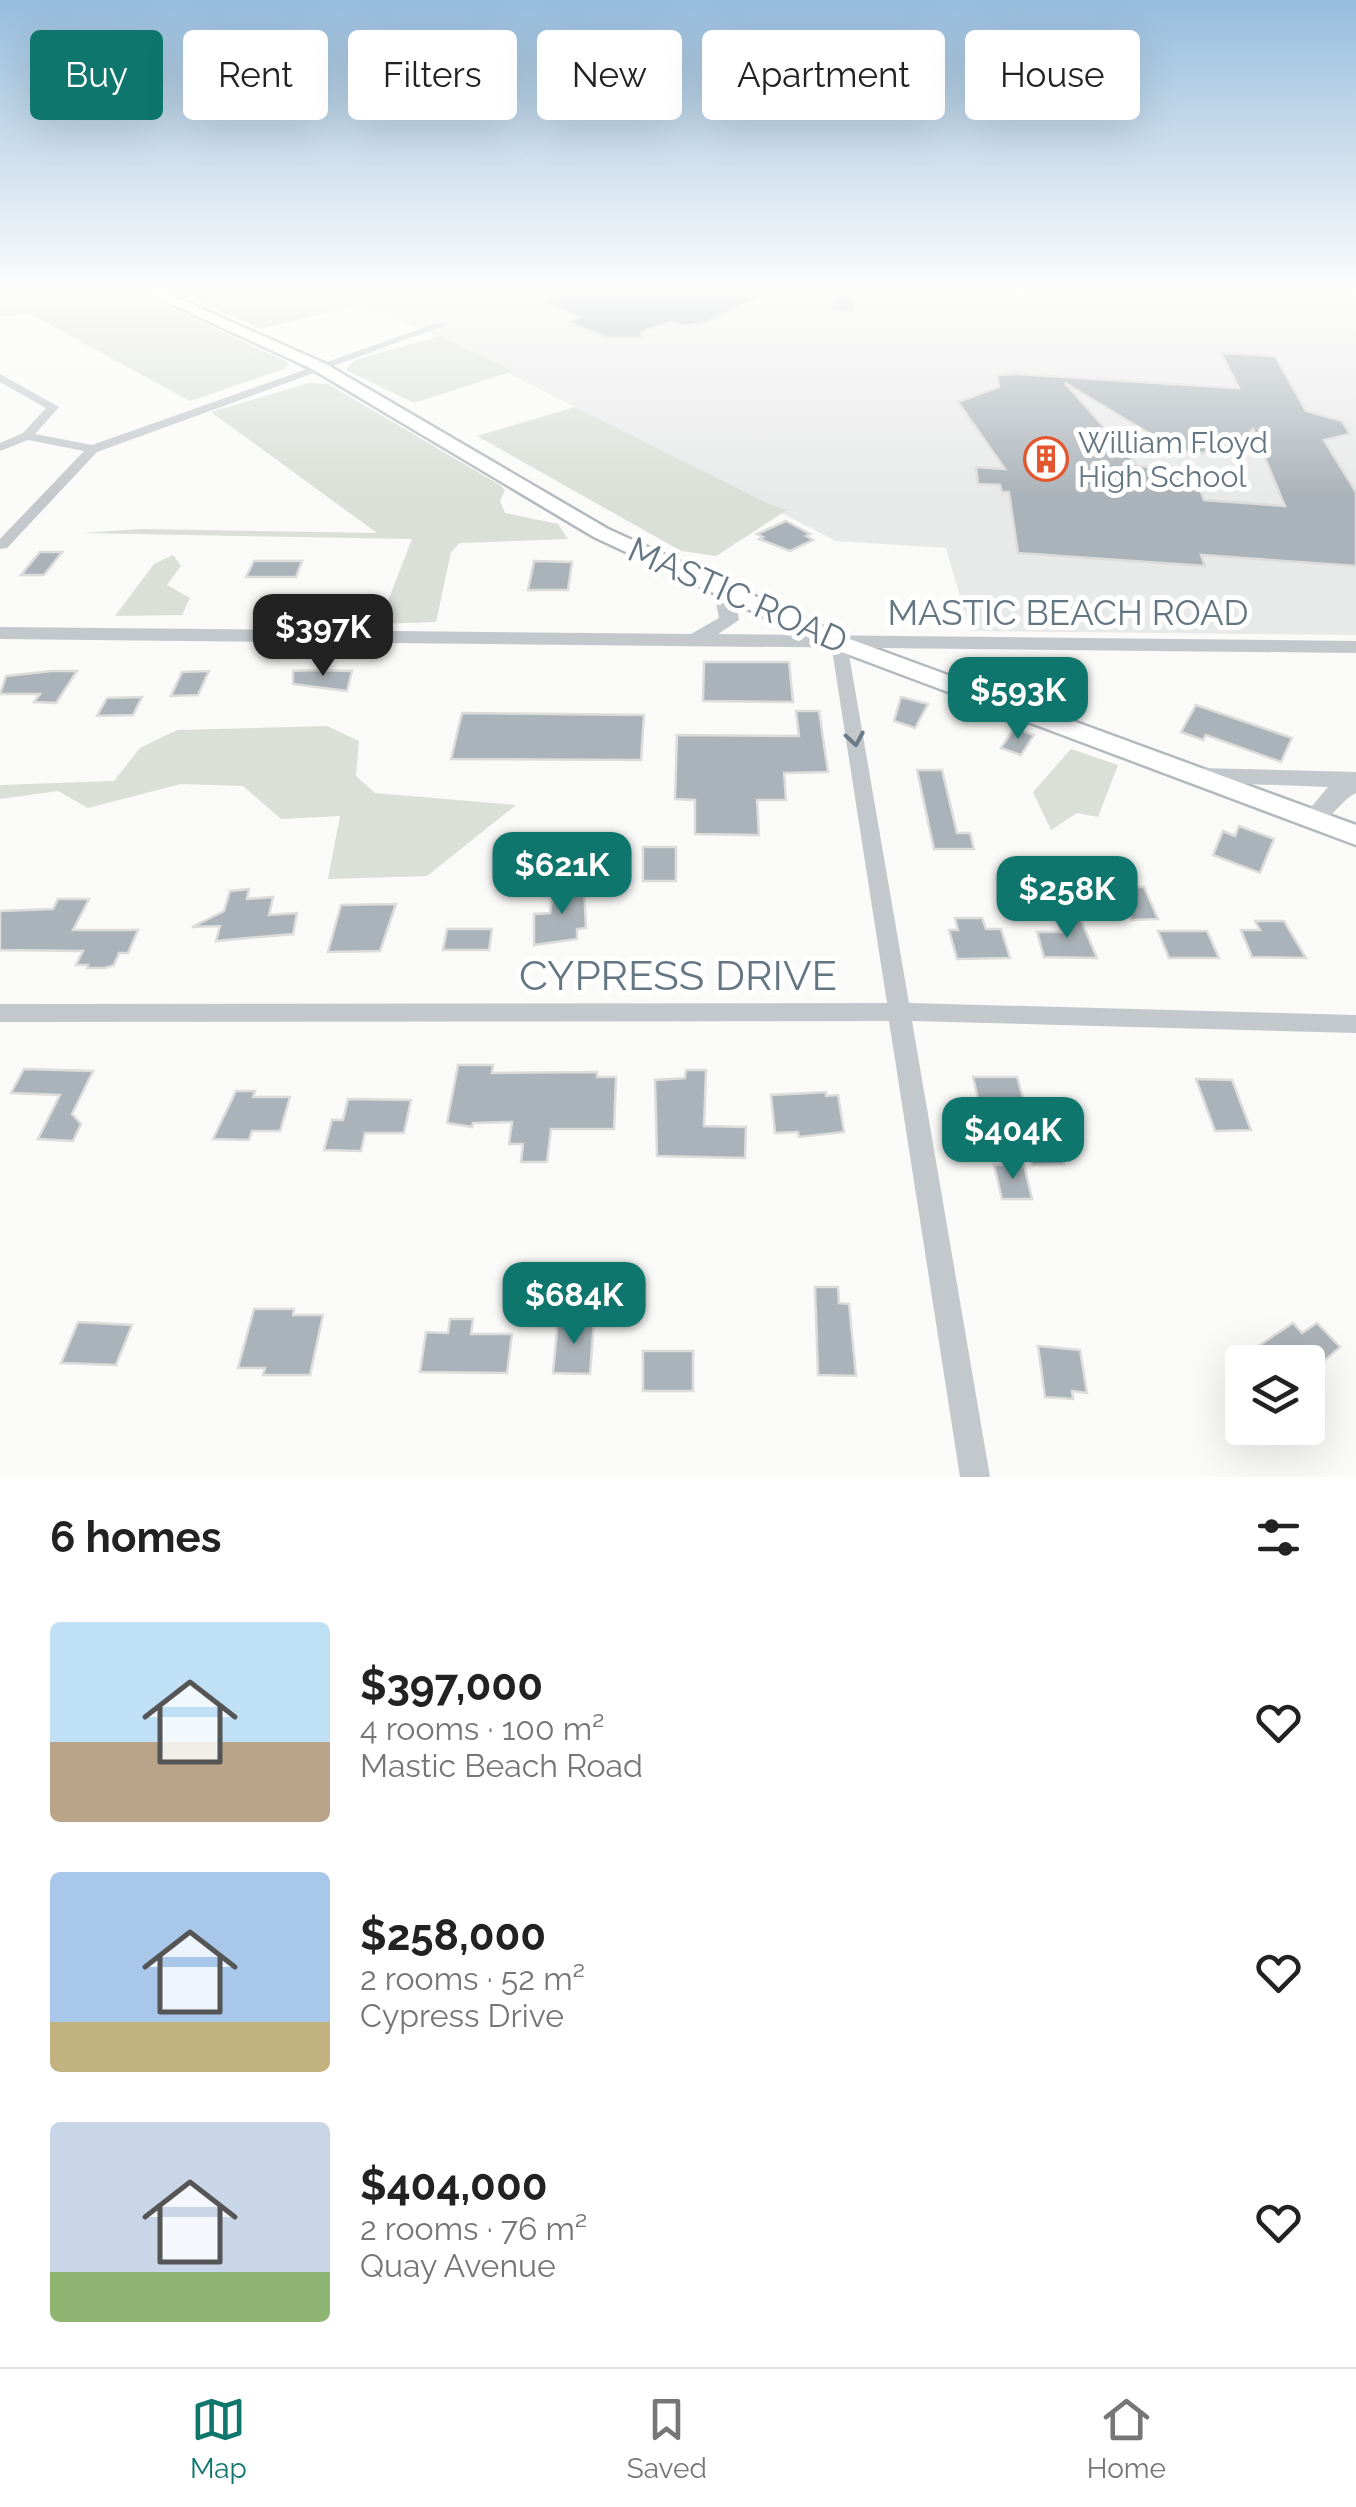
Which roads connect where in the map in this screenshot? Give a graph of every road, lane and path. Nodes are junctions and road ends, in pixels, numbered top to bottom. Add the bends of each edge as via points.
1 (304, 360) edge
2 (336, 360) edge
3 (318, 366) junction
4 (0, 377) edge
5 (27, 436) junction
6 (0, 447) edge
7 (93, 449) junction
8 (1, 548) edge
9 (724, 592) junction
10 (0, 633) edge
11 (692, 640) junction
12 (948, 642) junction
13 (840, 643) junction
14 (1356, 647) edge
15 (924, 674) junction
16 (1196, 775) junction
17 (1356, 782) edge
18 (1314, 819) junction
19 (1356, 834) edge
20 (901, 1012) junction
21 (0, 1014) edge
22 (1356, 1024) edge
23 (975, 1477) edge

1 - 3 main road, MASTIC ROAD
2 - 3 street
3 - 7 street
3 - 9 main road, MASTIC ROAD via 601,534
4 - 5 street via 53,407
5 - 6 street
5 - 7 street
7 - 8 street
9 - 11 street via 729,620
9 - 13 main road, MASTIC ROAD
10 - 11 street, MASTIC BEACH ROAD
11 - 13 street, MASTIC BEACH ROAD
12 - 13 street, MASTIC BEACH ROAD
12 - 14 street, MASTIC BEACH ROAD
12 - 15 street
13 - 15 main road, MASTIC ROAD
13 -> 20 street
15 - 16 main road, MASTIC ROAD
16 - 17 street
16 - 18 main road, MASTIC ROAD
17 - 18 street
18 - 19 main road, MASTIC ROAD
20 - 21 street, CYPRESS DRIVE
20 - 22 street, CYPRESS DRIVE
20 - 23 street

